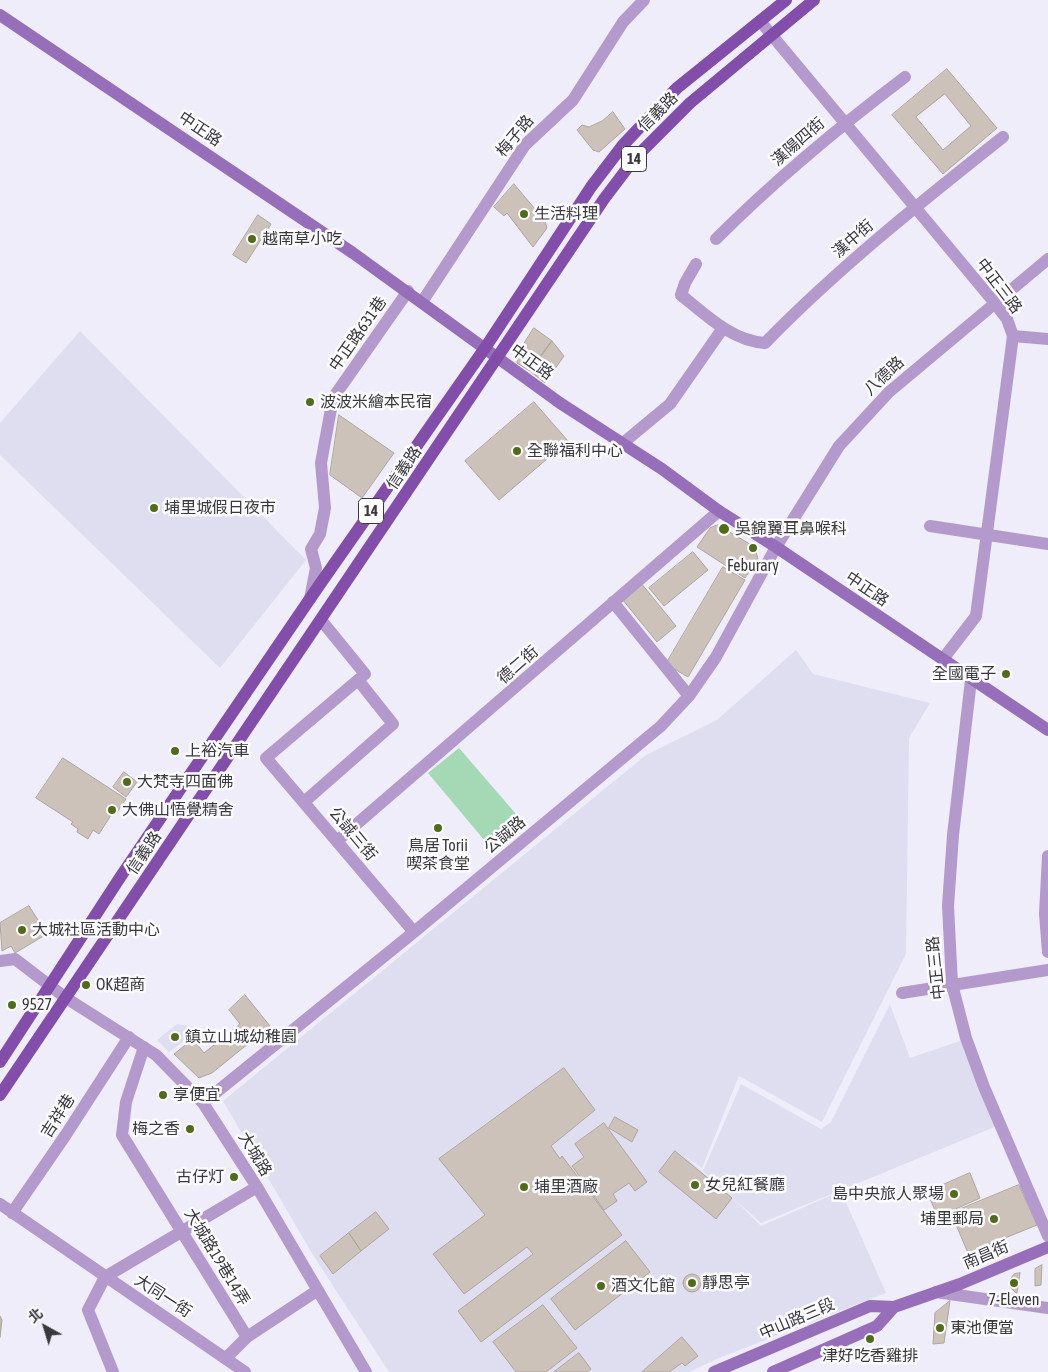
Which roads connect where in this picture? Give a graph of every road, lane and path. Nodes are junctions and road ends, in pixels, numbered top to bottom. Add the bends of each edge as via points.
1 (644, 0) edge
2 (786, 0) edge
3 (814, 0) edge
4 (0, 15) edge
5 (760, 21) junction
6 (773, 35) junction
7 (905, 77) dead end
8 (846, 122) junction
9 (1003, 137) dead end
10 (915, 207) junction
11 (716, 239) dead end
12 (1048, 259) edge
13 (696, 264) dead end
14 (408, 291) junction
15 (422, 302) junction
16 (994, 302) junction
17 (723, 328) junction
18 (1013, 336) junction
19 (1048, 339) edge
20 (485, 348) junction
21 (498, 358) junction
22 (623, 442) junction
23 (718, 511) junction
24 (930, 526) dead end
25 (988, 535) junction
26 (1048, 544) edge
27 (776, 547) junction
28 (310, 599) junction
29 (613, 602) junction
30 (321, 620) junction
31 (943, 659) junction
32 (266, 663) junction
33 (284, 676) junction
34 (361, 677) junction
35 (971, 680) junction
36 (689, 696) junction
37 (1048, 730) edge
38 (304, 802) junction
39 (337, 841) junction
40 (1048, 856) edge
41 (414, 932) junction
42 (1048, 952) edge
43 (0, 961) edge
44 (1048, 970) edge
45 (952, 984) junction
46 (52, 986) junction
47 (902, 994) dead end
48 (66, 998) junction
49 (128, 1036) junction
50 (144, 1047) junction
51 (0, 1062) edge
52 (0, 1095) edge
53 (203, 1103) junction
54 (257, 1187) junction
55 (0, 1204) edge
56 (12, 1213) junction
57 (183, 1231) junction
58 (1048, 1236) edge
59 (1048, 1247) edge
60 (105, 1277) junction
61 (318, 1290) junction
62 (936, 1292) junction
63 (894, 1307) junction
64 (1048, 1308) edge
65 (247, 1338) junction
66 (226, 1358) junction
67 (722, 1370) edge
68 (113, 1372) edge
69 (245, 1372) edge
70 (366, 1372) edge
71 (773, 1372) edge

1 - 15 street, 梅子路 via 623,22 573,100 525,145
2 - 5 main road, 信義路 / 14
3 - 6 main road, 信義路 / 14
4 - 14 street, 中正路
5 - 6 street, 中正三路
5 - 20 main road, 信義路 / 14 via 677,88 623,145 591,187
6 - 8 street, 中正三路
6 - 21 main road, 信義路 / 14 via 690,103 635,158
7 - 8 street, 漢陽四街
8 - 10 street, 中正三路
8 - 11 street, 漢陽四街 via 753,202
9 - 10 street, 漢中街
10 - 16 street, 中正三路
10 - 17 street, 漢中街 via 765,343 751,342
12 - 16 street, 八德路
13 - 17 street via 681,295
14 - 15 street, 中正路
14 - 28 street, 中正路631巷 via 333,398 321,463 325,508 320,534 312,550 316,568
15 - 20 street, 中正路
16 - 18 street, 中正三路 via 1007,319
16 - 27 street, 八德路 via 889,392 839,446
17 - 22 street via 670,404
18 - 19 street
18 - 25 street, 中正三路
20 - 21 street, 中正路
20 - 28 main road, 信義路 / 14
21 - 22 street, 中正路 via 560,403
21 - 30 main road, 信義路 / 14
22 - 23 street, 中正路
23 - 27 street, 中正路
23 - 29 street, 德二街
24 - 25 street
25 - 26 street
25 - 31 street, 中正三路 via 976,616
27 - 31 street, 中正路
27 - 36 street, 公誠路 via 716,657
28 - 32 main road, 信義路 / 14
29 - 36 street
29 - 39 street, 德二街
30 - 33 main road, 信義路 / 14
30 - 34 street
31 - 35 street, 中正路
32 - 33 main road
32 - 46 main road, 信義路 / 14 via 121,876
33 - 48 main road, 信義路 / 14
34 - 38 street via 393,724
34 - 38 street, 公誠三街 via 266,758
35 - 37 street, 中正路
35 - 45 street, 中正三路 via 948,906
36 - 41 street, 公誠路 via 661,726
38 - 39 street, 公誠三街
39 - 41 street, 公誠三街
40 - 42 street via 1045,914
41 - 53 street, 公誠路
43 - 46 street, 大城路 via 15,959
44 - 45 street
45 - 47 street
45 - 58 street, 中正三路 via 966,1038 984,1087
46 - 48 street, 大城路
46 - 51 main road, 信義路 / 14
48 - 49 street, 大城路
48 - 52 main road, 信義路 / 14
49 - 50 street, 大城路
49 - 56 street, 吉祥巷
50 - 53 street, 大城路
50 - 57 street, 大城路19巷14弄 via 126,1102 122,1135
53 - 54 street, 大城路
54 - 57 street
54 - 61 street, 大城路
55 - 56 street, 大同一街
56 - 60 street, 大同一街
57 - 60 street
57 - 65 street, 大城路19巷14弄
59 - 62 street, 南昌街
60 - 66 street, 大同一街
60 - 68 street via 88,1310
61 - 65 street
61 - 70 street, 大城路
62 - 63 street, 中山路三段
62 - 64 street, 中山路三段
63 - 67 street, 中山路三段 via 870,1306
63 - 71 street via 878,1326
65 - 66 street
66 - 69 street, 大同一街

